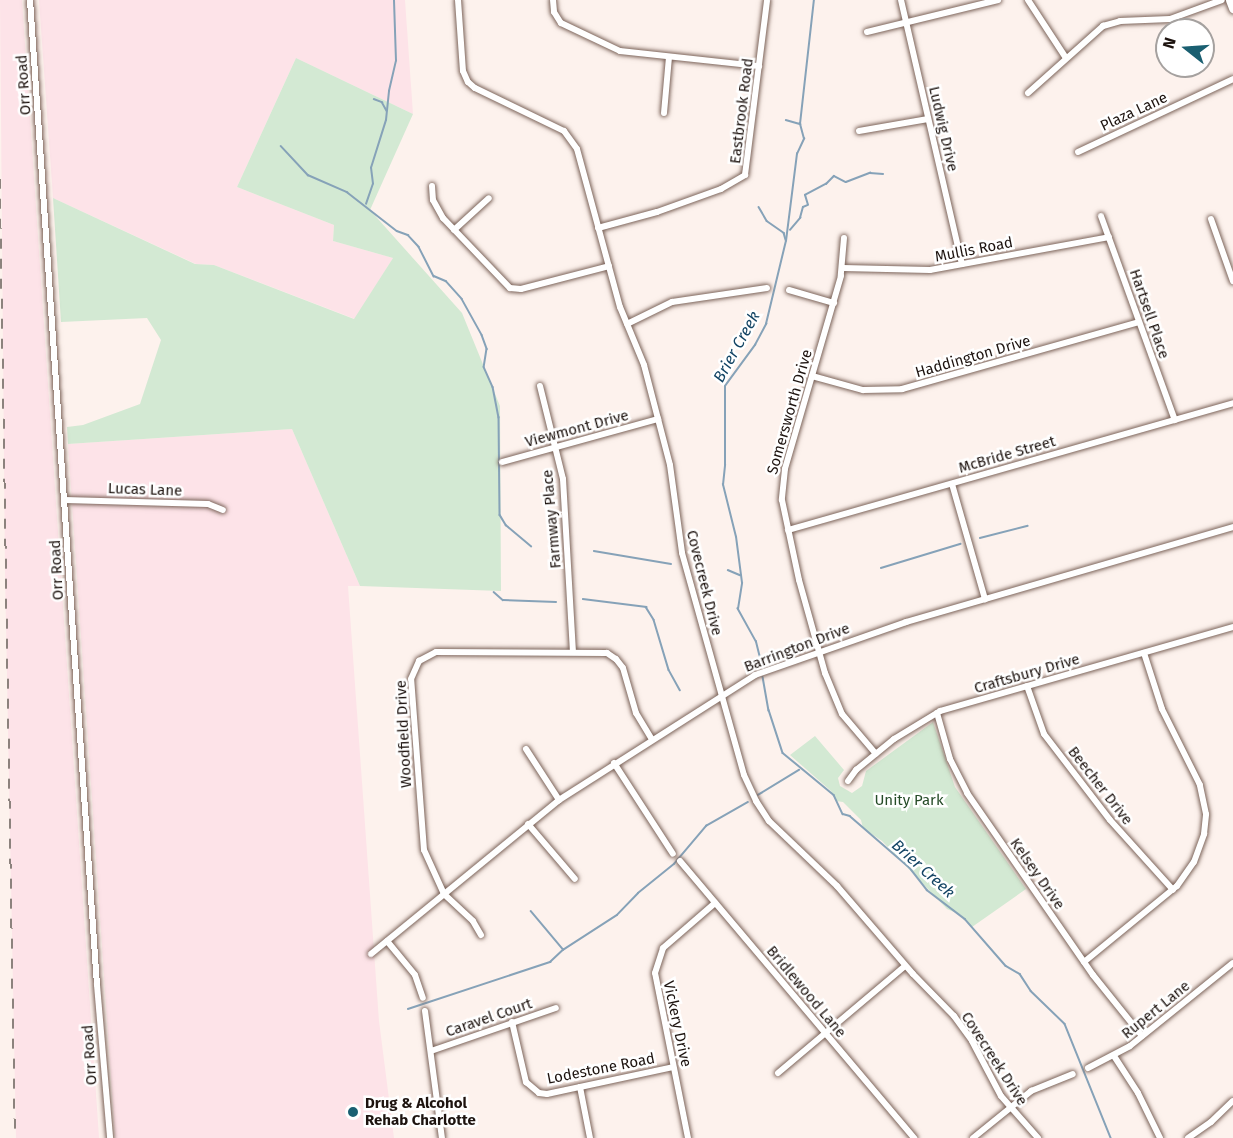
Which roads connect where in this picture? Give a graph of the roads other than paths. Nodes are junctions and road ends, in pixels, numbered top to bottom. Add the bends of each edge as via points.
1 (30, 0) edge
2 (458, 0) edge
3 (553, 0) edge
4 (767, 0) edge
5 (901, 0) edge
6 (998, 0) edge
7 (1028, 0) edge
8 (1222, 0) edge
9 (1230, 0) edge
10 (1233, 8) edge
11 (906, 23) junction
12 (867, 32) dead end
13 (669, 57) junction
14 (1066, 58) junction
15 (759, 66) junction
16 (1233, 79) edge
17 (1028, 93) dead end
18 (664, 113) dead end
19 (928, 119) junction
20 (859, 131) dead end
21 (1077, 152) dead end
22 (432, 186) dead end
23 (489, 198) dead end
24 (1101, 216) dead end
25 (1211, 219) dead end
26 (598, 228) junction
27 (454, 230) junction
28 (1109, 237) junction
29 (844, 238) dead end
30 (962, 264) junction
31 (609, 266) junction
32 (843, 268) junction
33 (1233, 281) edge
34 (766, 288) dead end
35 (789, 290) dead end
36 (834, 303) junction
37 (1139, 322) junction
38 (627, 324) junction
39 (812, 376) junction
40 (540, 386) dead end
41 (1233, 403) edge
42 (658, 419) junction
43 (1175, 420) junction
44 (556, 447) junction
45 (502, 462) dead end
46 (952, 484) junction
47 (65, 500) junction
48 (223, 510) dead end
49 (1233, 527) edge
50 (788, 530) junction
51 (985, 599) junction
52 (1233, 627) edge
53 (818, 651) junction
54 (573, 652) junction
55 (1144, 653) junction
56 (1027, 686) junction
57 (721, 695) junction
58 (937, 713) junction
59 (652, 740) junction
60 (526, 748) dead end
61 (876, 754) junction
62 (614, 763) junction
63 (848, 781) dead end
64 (559, 800) junction
65 (528, 824) junction
66 (674, 854) dead end
67 (680, 861) dead end
68 (575, 879) dead end
69 (1173, 890) junction
70 (444, 894) junction
71 (715, 903) junction
72 (481, 935) dead end
73 (387, 940) junction
74 (371, 954) dead end
75 (1084, 962) junction
76 (1233, 963) edge
77 (905, 966) junction
78 (423, 998) dead end
79 (556, 1008) dead end
80 (425, 1011) dead end
81 (512, 1022) junction
82 (825, 1033) junction
83 (1142, 1036) junction
84 (431, 1051) junction
85 (1114, 1056) junction
86 (673, 1067) junction
87 (1088, 1068) dead end
88 (778, 1073) dead end
89 (1073, 1074) dead end
90 (580, 1088) junction
91 (1233, 1101) edge
92 (1009, 1108) junction
93 (110, 1138) edge
94 (442, 1138) edge
95 (590, 1138) edge
96 (688, 1138) edge
97 (914, 1138) edge
98 (974, 1138) edge
99 (1038, 1138) edge
100 (1160, 1138) edge
101 (1188, 1138) edge

1 - 47 street, Orr Road
2 - 26 street, Covecreek Drive via 463,71 468,82 570,136
3 - 13 street via 554,12 564,25 621,51
4 - 15 street, Eastbrook Road
5 - 11 street, Ludwig Drive
6 - 11 street
7 - 14 street
8 - 14 street via 1170,19 1111,23
9 - 10 main road
11 - 12 street
11 - 19 street, Ludwig Drive
13 - 15 street
13 - 18 street
14 - 17 street
15 - 26 street, Eastbrook Road via 748,168 741,179 657,212
16 - 21 street, Plaza Lane
19 - 20 street
19 - 30 street, Ludwig Drive
22 - 27 street via 436,207
23 - 27 street
24 - 28 street, Hartsell Place
25 - 33 street
26 - 31 street, Covecreek Drive
27 - 31 street via 502,283 515,289
28 - 30 street, Mullis Road
28 - 37 street, Hartsell Place
29 - 32 street, Somersworth Drive
30 - 32 street, Mullis Road via 920,271
31 - 38 street, Covecreek Drive
32 - 36 street, Somersworth Drive
34 - 38 street via 672,302
35 - 36 street
36 - 39 street, Somersworth Drive
37 - 39 street, Haddington Drive via 902,389 863,390
37 - 43 street, Hartsell Place
38 - 42 street, Covecreek Drive via 639,348
39 - 50 street, Somersworth Drive via 784,475 782,500
40 - 44 street, Farmway Place
41 - 43 street, McBride Street
42 - 44 street, Viewmont Drive
42 - 57 street, Covecreek Drive via 670,465 681,553
43 - 46 street, McBride Street
44 - 45 street, Viewmont Drive
44 - 54 street, Farmway Place via 565,496
46 - 50 street, McBride Street
46 - 51 street
47 - 48 street, Lucas Lane via 208,504
47 - 93 street, Orr Road
49 - 51 street, Barrington Drive
50 - 53 street, Somersworth Drive
51 - 53 street, Barrington Drive
52 - 55 street, Craftsbury Drive
53 - 57 street, Barrington Drive via 762,672
53 - 61 street, Somersworth Drive via 837,706
54 - 59 street, Woodfield Drive via 601,652 619,662 636,713
54 - 70 street, Woodfield Drive via 436,652 417,664 411,679 421,836 427,861
55 - 56 street, Craftsbury Drive
55 - 69 street via 1162,709 1196,774 1204,801 1205,827 1198,855
56 - 58 street, Craftsbury Drive
56 - 69 street, Beecher Drive via 1044,734 1110,820
57 - 59 street, Barrington Drive
57 - 77 street, Covecreek Drive via 744,775 760,808 837,886
58 - 61 street, Craftsbury Drive
58 - 75 street, Kelsey Drive via 961,783
59 - 62 street, Barrington Drive
60 - 64 street
61 - 63 street, Craftsbury Drive
62 - 64 street, Barrington Drive
62 - 66 street
64 - 65 street, Barrington Drive
65 - 68 street
65 - 70 street, Barrington Drive
67 - 71 street, Bridlewood Lane
69 - 75 street
70 - 72 street, Woodfield Drive via 473,921
70 - 73 street, Barrington Drive
71 - 82 street, Bridlewood Lane
71 - 86 street, Vickery Drive via 669,941 656,965 655,982
73 - 74 street, Barrington Drive
73 - 78 street via 415,975
75 - 83 street, Kelsey Drive
76 - 83 street, Rupert Lane
77 - 82 street
77 - 92 street, Covecreek Drive via 966,1032
79 - 81 street, Caravel Court
80 - 84 street
81 - 84 street, Caravel Court
81 - 90 street, Lodestone Road via 524,1076 530,1086 544,1094
82 - 88 street
82 - 97 street, Bridlewood Lane
83 - 85 street, Rupert Lane
84 - 94 street
85 - 87 street, Rupert Lane
85 - 100 street
86 - 90 street, Lodestone Road
86 - 96 street, Vickery Drive
89 - 92 street via 1031,1091
90 - 95 street
91 - 101 street
92 - 98 street
92 - 99 street, Covecreek Drive

